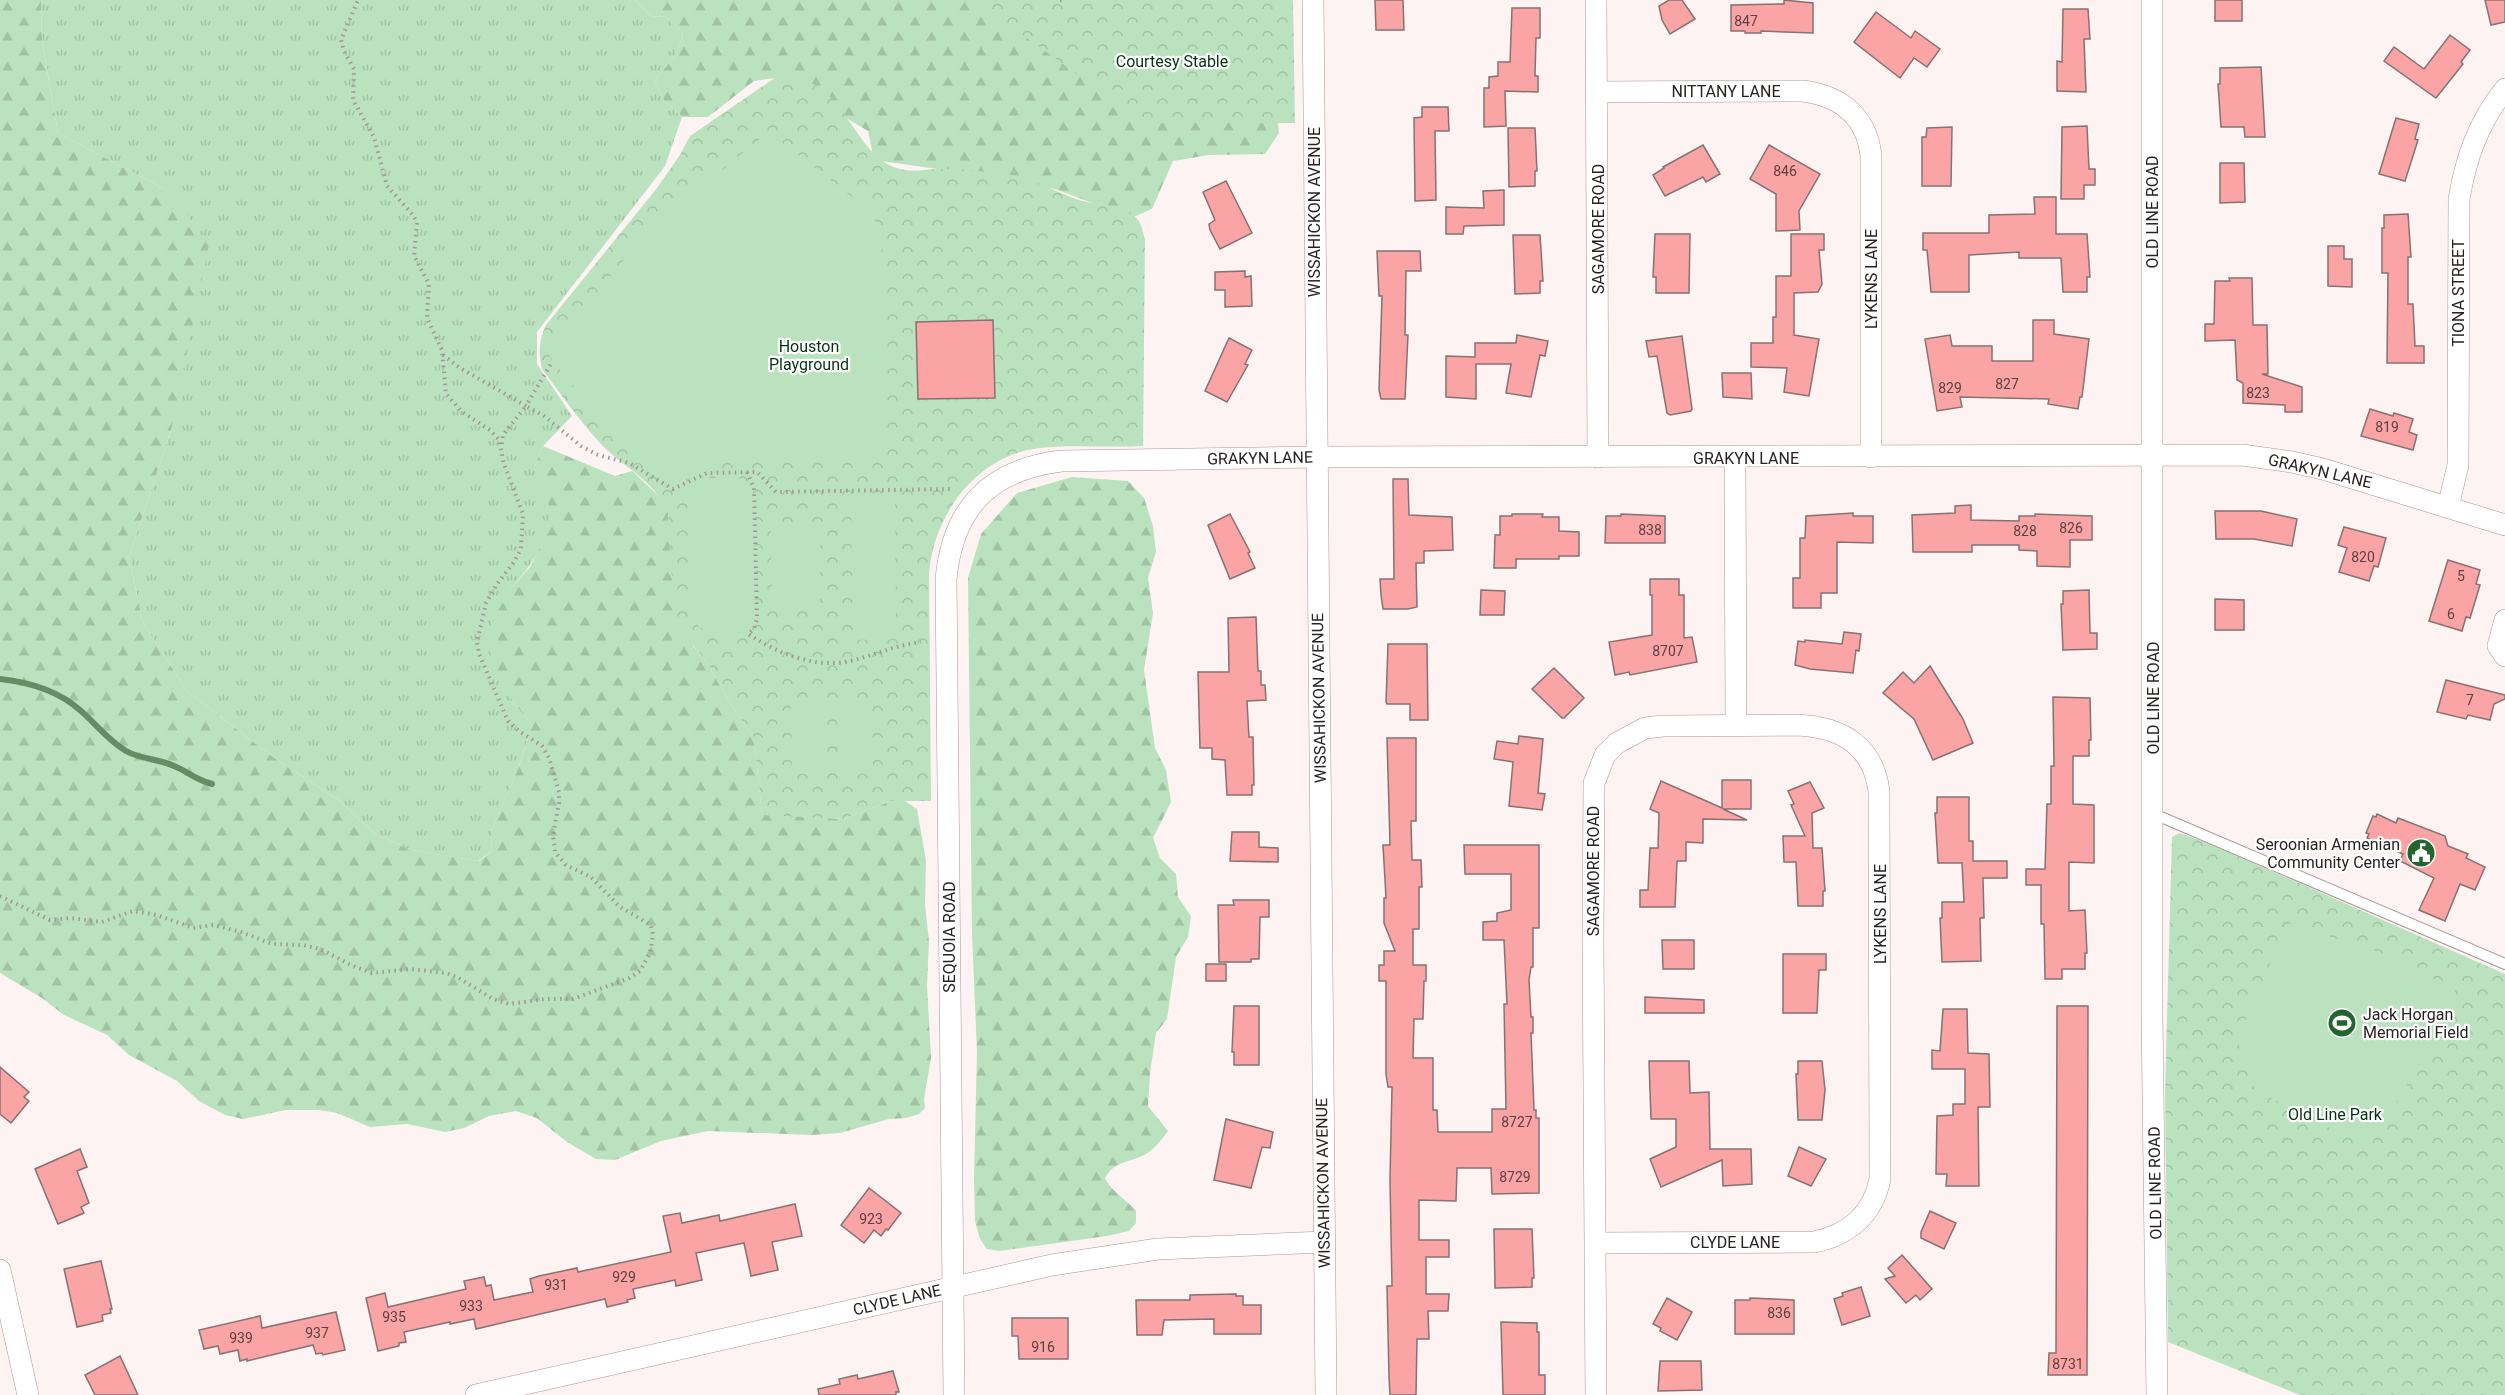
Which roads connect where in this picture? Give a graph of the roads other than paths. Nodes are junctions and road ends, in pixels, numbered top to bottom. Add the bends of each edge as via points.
1 (1313, 0) edge
2 (1596, 0) edge
3 (2152, 0) edge
4 (2505, 89) edge
5 (1598, 92) junction
6 (1849, 108) joint
7 (2152, 456) junction
8 (1317, 457) junction
9 (1598, 457) junction
10 (1871, 457) junction
11 (1735, 458) junction
12 (985, 491) joint
13 (2448, 507) junction
14 (2505, 525) edge
15 (2505, 620) edge
16 (2505, 656) edge
17 (1736, 724) junction
18 (2154, 814) junction
19 (2505, 964) edge
20 (1866, 1213) joint
21 (1324, 1242) junction
22 (1595, 1243) junction
23 (0, 1270) edge
24 (952, 1287) junction
25 (28, 1395) edge
26 (476, 1395) edge
27 (954, 1395) edge
28 (1326, 1395) edge
29 (1596, 1395) edge
30 (2157, 1395) edge

1 - 8 street, WISSAHICKON AVENUE
2 - 5 street, SAGAMORE ROAD
3 - 7 street, OLD LINE ROAD
4 - 13 street, TIONA STREET via 2476,134 2464,168 2459,200 2458,465
5 - 6 street, NITTANY LANE via 1803,91 1828,96
5 - 9 street, SAGAMORE ROAD
6 - 10 street, LYKENS LANE via 1868,135 1871,156
7 - 10 street, GRAKYN LANE
7 - 13 street, GRAKYN LANE via 2242,455 2292,462
7 - 18 street, OLD LINE ROAD
8 - 9 street, GRAKYN LANE
8 - 12 street, GRAKYN LANE via 1061,460 1018,469
8 - 21 street, WISSAHICKON AVENUE
9 - 11 street, GRAKYN LANE
10 - 11 street, GRAKYN LANE
11 - 17 street
12 - 24 street, SEQUOIA ROAD via 953,537 945,579
13 - 14 street, GRAKYN LANE
15 - 16 street via 2498,646
17 - 20 street, LYKENS LANE via 1813,725 1839,732 1869,759 1878,781 1880,1179
17 - 22 street, SAGAMORE ROAD via 1645,728 1617,743 1605,755 1596,776
18 - 19 lane
18 - 30 street, OLD LINE ROAD via 2152,1017
20 - 22 street, CLYDE LANE via 1843,1233 1814,1242
21 - 24 street, CLYDE LANE via 1148,1251 1052,1265
21 - 28 street, WISSAHICKON AVENUE
22 - 29 street, SAGAMORE ROAD
23 - 25 street
24 - 26 street, CLYDE LANE
24 - 27 street, SEQUOIA ROAD

